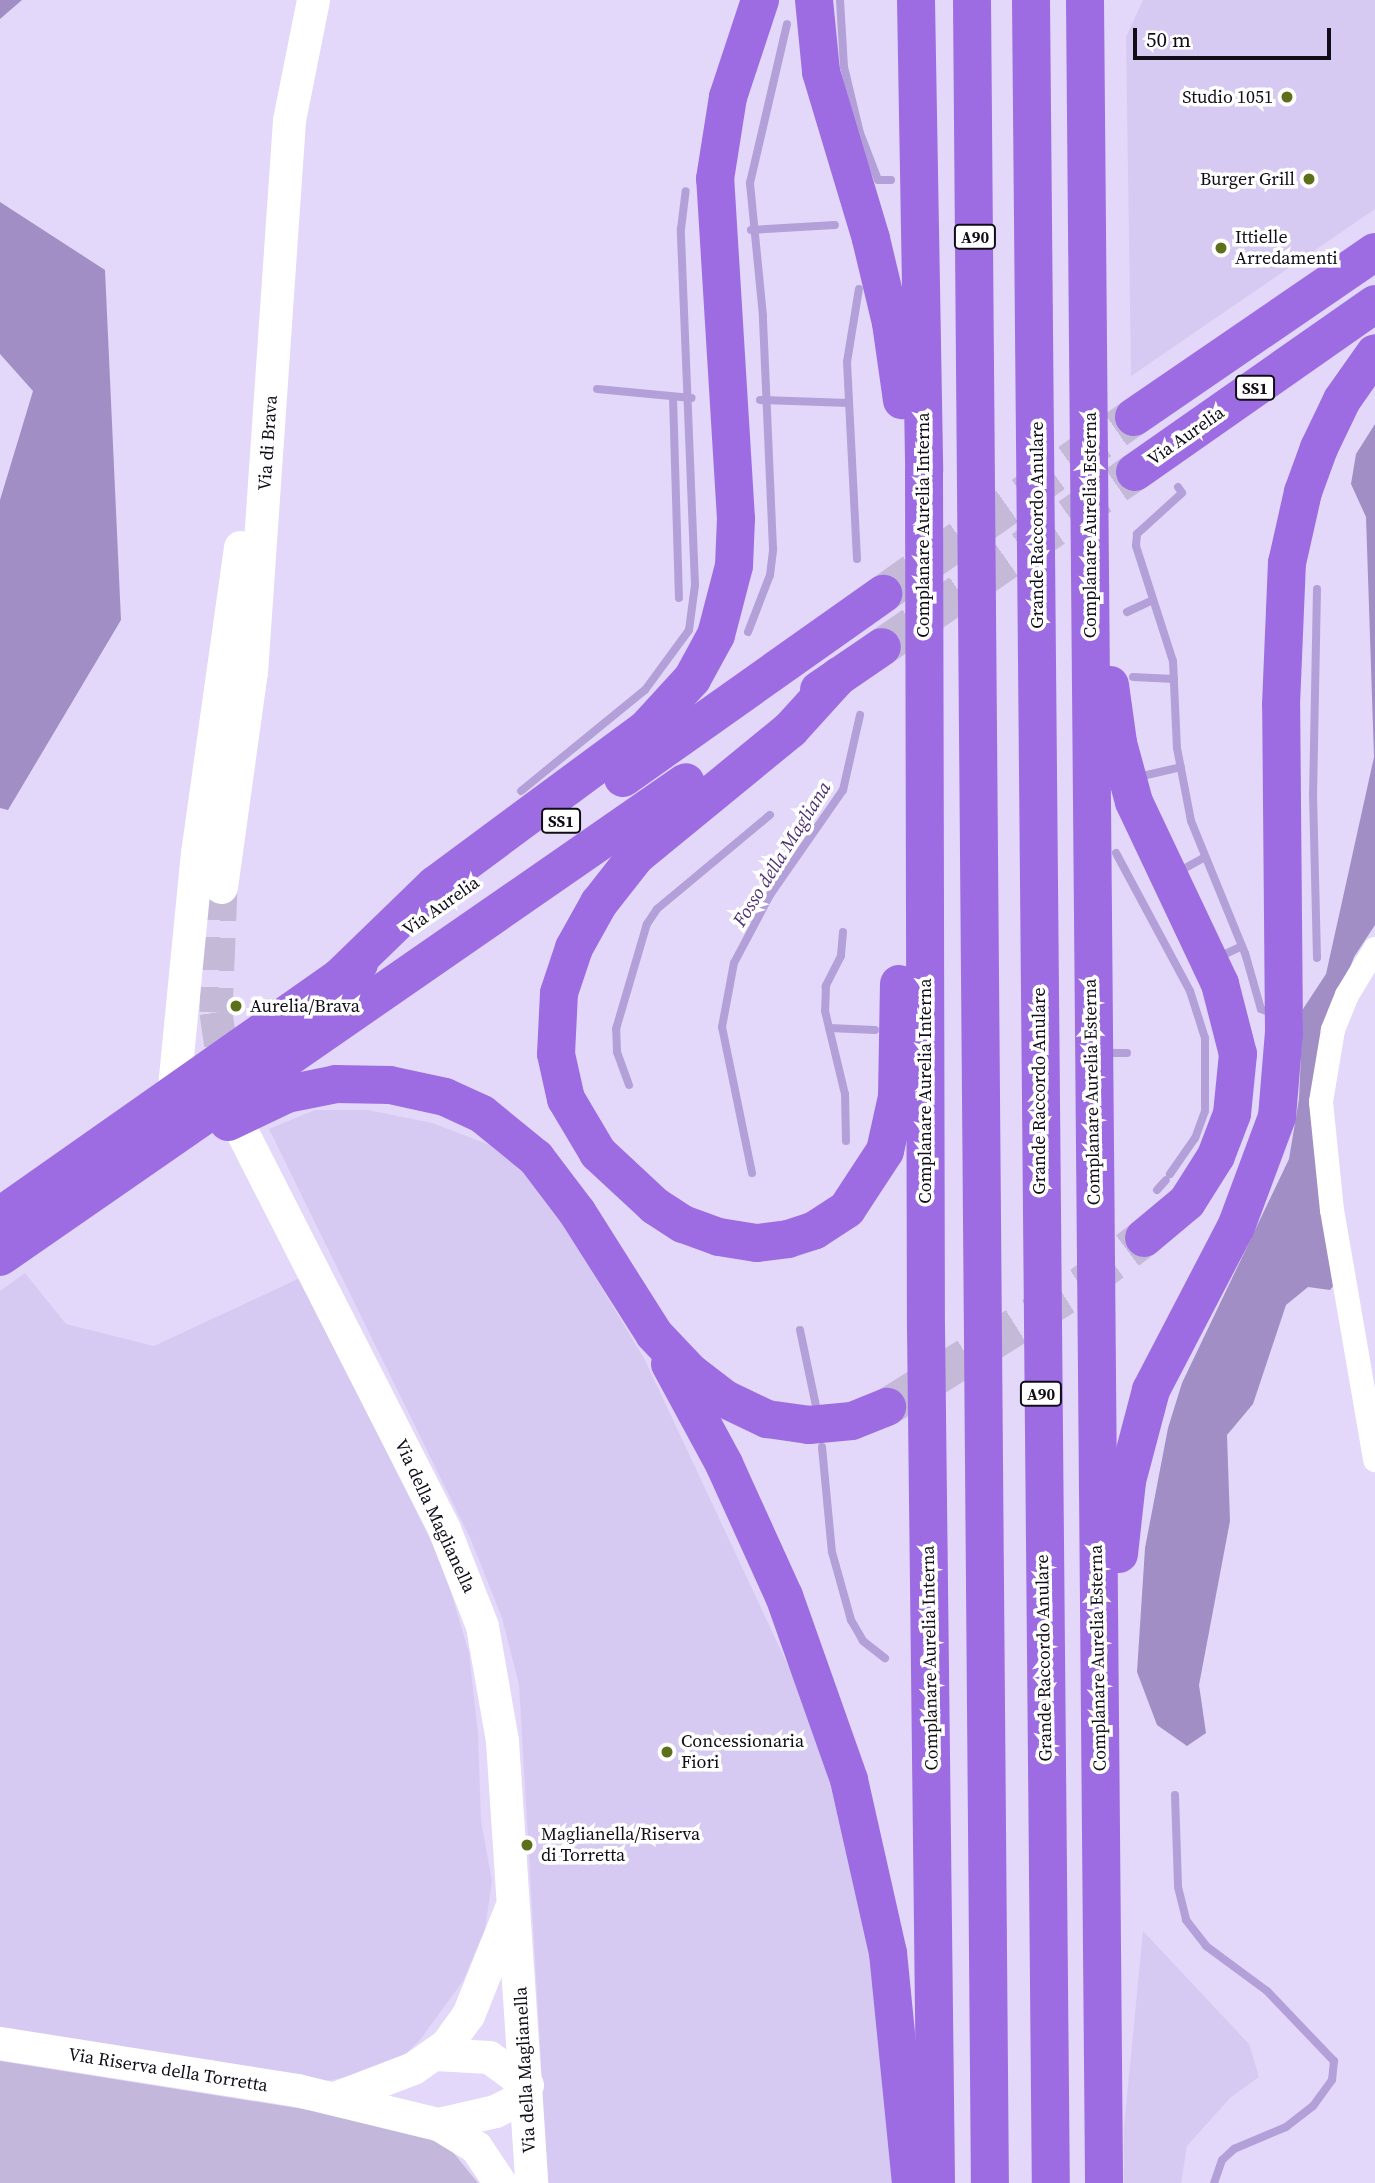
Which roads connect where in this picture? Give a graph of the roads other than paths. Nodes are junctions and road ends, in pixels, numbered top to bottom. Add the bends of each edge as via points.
1 (313, 0) edge
2 (760, 0) edge
3 (814, 0) edge
4 (916, 0) edge
5 (972, 0) edge
6 (1031, 0) edge
7 (1085, 0) edge
8 (1107, 0) edge
9 (1087, 160) junction
10 (1375, 224) edge
11 (1375, 252) edge
12 (1375, 304) edge
13 (1375, 353) edge
14 (1210, 365) junction
15 (1134, 417) tunnel mouth
16 (924, 471) junction
17 (1135, 472) tunnel mouth
18 (266, 480) junction
19 (1092, 578) junction
20 (883, 594) tunnel mouth
21 (882, 646) tunnel mouth
22 (839, 676) junction
23 (924, 725) junction
24 (221, 887) tunnel mouth
25 (1375, 949) edge
26 (339, 978) junction
27 (173, 1097) junction
28 (243, 1134) dead end
29 (1144, 1238) tunnel mouth
30 (3, 1241) edge
31 (654, 1334) junction
32 (887, 1407) tunnel mouth
33 (1375, 1460) edge
34 (514, 1901) junction
35 (0, 2043) edge
36 (435, 2054) junction
37 (527, 2085) junction
38 (335, 2098) junction
39 (438, 2124) junction
40 (1104, 2132) junction
41 (500, 2183) edge
42 (531, 2183) edge
43 (911, 2183) edge
44 (936, 2183) edge
45 (989, 2183) edge
46 (1051, 2183) edge
47 (1104, 2183) edge

1 - 18 street, Via di Brava via 289,120
2 - 26 highway via 728,97 715,179 736,519 730,587 716,635 692,679 646,729 435,885
3 - 16 highway via 821,72 871,239 906,417
4 - 16 highway, Complanare Aurelia Interna
5 - 45 highway, A90
6 - 46 highway, Grande Raccordo Anulare / A90
7 - 9 highway, Complanare Aurelia Esterna
8 - 9 highway via 1101,103
9 - 19 highway, Complanare Aurelia Esterna
10 - 14 highway via 1260,309
11 - 14 highway, SS1
12 - 17 highway, Via Aurelia / SS1
13 - 40 highway via 1342,400 1319,448 1303,492 1287,563 1281,705 1284,1032 1277,1117 1236,1227 1151,1390 1134,1446 1122,1513 1118,1607 1122,2034
14 - 15 highway, SS1
16 - 23 highway, Complanare Aurelia Interna
18 - 24 street, Via di Brava via 251,672
18 - 27 street via 241,543 197,853
19 - 29 highway via 1128,785 1220,984 1238,1054 1231,1114 1216,1156 1186,1202
19 - 40 highway, Complanare Aurelia Esterna via 1090,900
20 - 26 highway, Via Aurelia / SS1
21 - 22 highway, SS1
22 - 23 highway via 791,729 636,856 584,928 566,971 555,1035 566,1099 614,1171 683,1224 737,1242 788,1239 815,1230 846,1209 885,1151 897,1097 903,824
22 - 30 highway, SS1
23 - 44 highway, Complanare Aurelia Interna
25 - 33 street via 1347,995 1333,1030 1321,1102 1332,1210
26 - 27 highway, Via Aurelia / SS1
27 - 30 highway, Via Aurelia / SS1
28 - 34 street, Via della Maglianella via 471,1590 498,1707
30 - 31 highway via 84,1215 221,1126 271,1100 322,1086 390,1085 445,1097 482,1114 536,1158 577,1212
31 - 32 highway via 704,1384 767,1419 809,1425 852,1421
31 - 43 highway via 724,1464 779,1584 849,1780 888,1953
34 - 36 street via 468,2015
34 - 37 street, Via della Maglianella
35 - 38 street, Via Riserva della Torretta
36 - 37 street via 489,2057
36 - 38 street via 413,2068
37 - 39 street via 513,2102 495,2111
37 - 42 street, Via della Maglianella
38 - 39 street, Via Riserva della Torretta
39 - 41 street via 475,2147
40 - 47 highway, Complanare Aurelia Esterna

